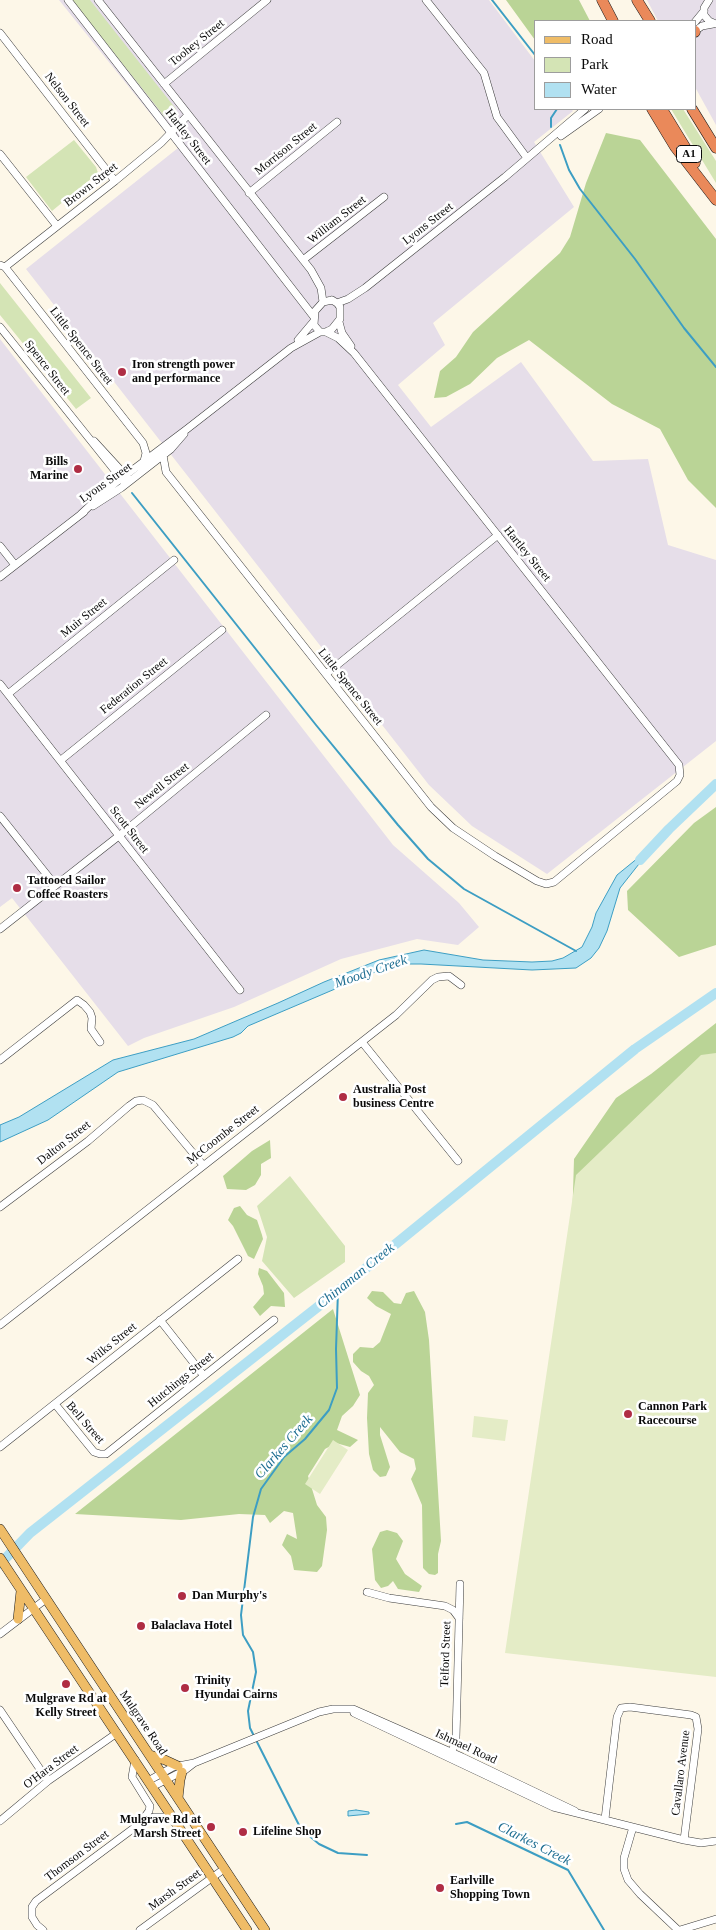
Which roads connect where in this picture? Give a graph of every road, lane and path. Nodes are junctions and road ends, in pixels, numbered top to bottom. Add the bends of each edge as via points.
1 (68, 0) edge
2 (98, 0) edge
3 (426, 0) edge
4 (602, 0) edge
5 (630, 0) edge
6 (637, 0) edge
7 (709, 0) edge
8 (265, 1) edge
9 (704, 11) junction
10 (612, 20) edge
11 (640, 20) edge
12 (649, 20) edge
13 (716, 24) edge
14 (696, 27) edge
15 (696, 29) edge
16 (0, 33) edge
17 (164, 84) junction
18 (696, 102) edge
19 (584, 110) edge
20 (598, 110) edge
21 (653, 110) edge
22 (663, 110) edge
23 (693, 110) edge
24 (188, 115) junction
25 (337, 122) dead end
26 (170, 133) junction
27 (716, 137) edge
28 (716, 148) edge
29 (0, 154) edge
30 (527, 158) junction
31 (504, 177) junction
32 (116, 181) junction
33 (249, 193) junction
34 (384, 197) dead end
35 (716, 199) edge
36 (57, 226) junction
37 (303, 260) junction
38 (2, 266) edge
39 (311, 270) junction
40 (291, 287) junction
41 (365, 288) junction
42 (334, 302) junction
43 (322, 303) junction
44 (314, 319) junction
45 (340, 319) junction
46 (0, 327) edge
47 (323, 332) junction
48 (291, 348) junction
49 (354, 353) junction
50 (76, 423) junction
51 (143, 443) junction
52 (106, 452) junction
53 (161, 452) junction
54 (147, 463) junction
55 (110, 465) junction
56 (137, 466) junction
57 (166, 472) junction
58 (125, 480) junction
59 (94, 501) junction
60 (81, 514) junction
61 (498, 535) junction
62 (0, 546) edge
63 (174, 560) dead end
64 (15, 565) junction
65 (0, 577) edge
66 (222, 630) dead end
67 (326, 674) junction
68 (0, 684) edge
69 (8, 694) junction
70 (266, 715) dead end
71 (61, 760) junction
72 (0, 816) edge
73 (120, 836) junction
74 (546, 884) joint
75 (56, 885) junction
76 (0, 929) edge
77 (461, 986) dead end
78 (240, 990) dead end
79 (100, 1042) dead end
80 (362, 1042) junction
81 (0, 1060) edge
82 (458, 1161) dead end
83 (203, 1165) junction
84 (0, 1207) edge
85 (238, 1258) dead end
86 (160, 1320) junction
87 (274, 1320) dead end
88 (0, 1325) edge
89 (204, 1376) junction
90 (55, 1404) junction
91 (0, 1447) edge
92 (100, 1454) joint
93 (0, 1529) edge
94 (0, 1558) edge
95 (460, 1584) dead end
96 (21, 1591) junction
97 (367, 1592) dead end
98 (46, 1598) junction
99 (33, 1609) junction
100 (459, 1618) junction
101 (18, 1620) junction
102 (0, 1634) edge
103 (0, 1710) edge
104 (117, 1733) junction
105 (449, 1754) junction
106 (150, 1755) junction
107 (135, 1760) junction
108 (180, 1769) junction
109 (164, 1776) junction
110 (48, 1781) junction
111 (150, 1784) junction
112 (178, 1798) junction
113 (172, 1817) junction
114 (604, 1819) junction
115 (0, 1821) edge
116 (142, 1822) junction
117 (633, 1827) junction
118 (684, 1840) junction
119 (716, 1841) edge
120 (224, 1868) junction
121 (212, 1877) junction
122 (716, 1920) edge
123 (43, 1930) edge
124 (140, 1930) edge
125 (247, 1930) edge
126 (265, 1930) edge
127 (679, 1930) edge

1 - 26 street, Hartley Street
2 - 17 street, Hartley Street
3 - 30 street via 484,73 497,117
4 - 10 highway
5 - 11 highway
6 - 12 highway
7 - 9 street
8 - 17 street, Toohey Street
9 - 13 street via 709,21
9 - 14 street
13 - 15 street
16 - 32 street, Nelson Street
17 - 24 street, Hartley Street
18 - 27 highway
19 - 30 street, Lyons Street
20 - 31 street, Lyons Street
21 - 35 highway via 675,147
22 - 35 highway, A1
23 - 28 highway, A1
24 - 26 street, Brown Street
24 - 33 street, Hartley Street
25 - 33 street, Morrison Street
26 - 32 street, Brown Street
26 - 40 street, Hartley Street
29 - 36 street
30 - 31 street, Lyons Street
31 - 41 street, Lyons Street
32 - 36 street, Brown Street
33 - 37 street, Hartley Street
34 - 37 street, William Street
36 - 38 street, Brown Street
37 - 39 street, Hartley Street
38 - 51 street, Little Spence Street
39 - 42 street, Hartley Street
39 - 43 street, Hartley Street via 321,288
40 - 43 street, Hartley Street via 313,305
40 - 44 street, Hartley Street
41 - 42 street, Lyons Street via 348,299
41 - 45 street, Lyons Street
42 - 43 street
42 - 45 street via 340,307
43 - 44 street via 315,311
44 - 47 street via 315,327
44 - 48 street, Lyons Street
45 - 47 street via 332,329
45 - 49 street, Hartley Street via 340,329
46 - 50 street, Spence Street
47 - 48 street, Lyons Street
47 - 49 street, Hartley Street via 338,338
48 - 53 street, Lyons Street
49 - 61 street, Hartley Street
50 - 52 street, Spence Street
50 - 55 street, Spence Street
51 - 53 street
51 - 54 street
52 - 56 street via 124,467
52 - 58 street, Spence Street
53 - 54 street, Lyons Street
53 - 57 street, Little Spence Street
54 - 56 street, Lyons Street
54 - 57 street, Little Spence Street
54 - 58 street, Lyons Street
55 - 58 street, Spence Street
55 - 59 street via 110,482
56 - 58 street, Lyons Street
57 - 67 street, Little Spence Street
58 - 59 street, Lyons Street
58 - 60 street, Lyons Street
59 - 60 street, Lyons Street
60 - 64 street, Lyons Street
61 - 67 street
61 - 74 street, Hartley Street via 677,761 680,770 677,781 554,882
62 - 64 street
63 - 69 street, Muir Street
64 - 65 street, Lyons Street
66 - 71 street, Federation Street
67 - 74 street, Little Spence Street via 431,807 453,828
68 - 69 street, Scott Street
69 - 71 street, Scott Street
70 - 73 street, Newell Street
71 - 73 street, Scott Street
72 - 75 street
73 - 75 street, Newell Street
73 - 78 street, Scott Street
75 - 76 street, Newell Street
77 - 80 street, McCoombe Street via 449,976 436,978
79 - 81 street via 91,1029 90,1012 77,1000
80 - 82 street
80 - 83 street, McCoombe Street
83 - 84 street, Dalton Street via 153,1105 143,1100 129,1106
83 - 88 street, McCoombe Street
85 - 86 street, Wilks Street
86 - 89 street
86 - 90 street, Wilks Street
87 - 89 street, Hutchings Street
89 - 92 street, Hutchings Street via 108,1452
90 - 91 street, Wilks Street
90 - 92 street, Bell Street via 94,1452
93 - 98 main road, Mulgrave Road
94 - 96 main road
95 - 100 street, Telford Street
96 - 99 main road
96 - 101 main road
97 - 100 street via 445,1606
98 - 99 street
98 - 106 main road, Mulgrave Road
99 - 101 street
99 - 104 main road
100 - 105 street, Telford Street via 455,1726
101 - 102 street
103 - 110 street
104 - 107 main road
104 - 110 street, O'Hara Street
105 - 108 street, Ishmael Road via 362,1712 333,1709
105 - 114 street, Ishmael Road via 488,1775 575,1811
106 - 108 main road
106 - 109 main road, Mulgrave Road
107 - 111 main road
107 - 116 street via 132,1777 150,1806
108 - 109 street, Ishmael Road
108 - 112 main road
109 - 111 street, Ishmael Road
109 - 112 main road, Mulgrave Road
110 - 115 street, O'Hara Street
111 - 113 main road
112 - 120 main road, Mulgrave Road
113 - 116 street, Thomson Street via 154,1817
113 - 121 main road
114 - 117 street, Ishmael Road
114 - 118 street, Cavallaro Avenue via 617,1717 621,1708 692,1715 696,1717 698,1729
116 - 123 street, Thomson Street via 36,1901 31,1913
117 - 118 street, Ishmael Road
117 - 127 street via 624,1858 628,1880
118 - 119 street, Ishmael Road
120 - 121 street, Marsh Street
120 - 126 main road, Mulgrave Road
121 - 124 street, Marsh Street
121 - 125 main road
122 - 127 street

